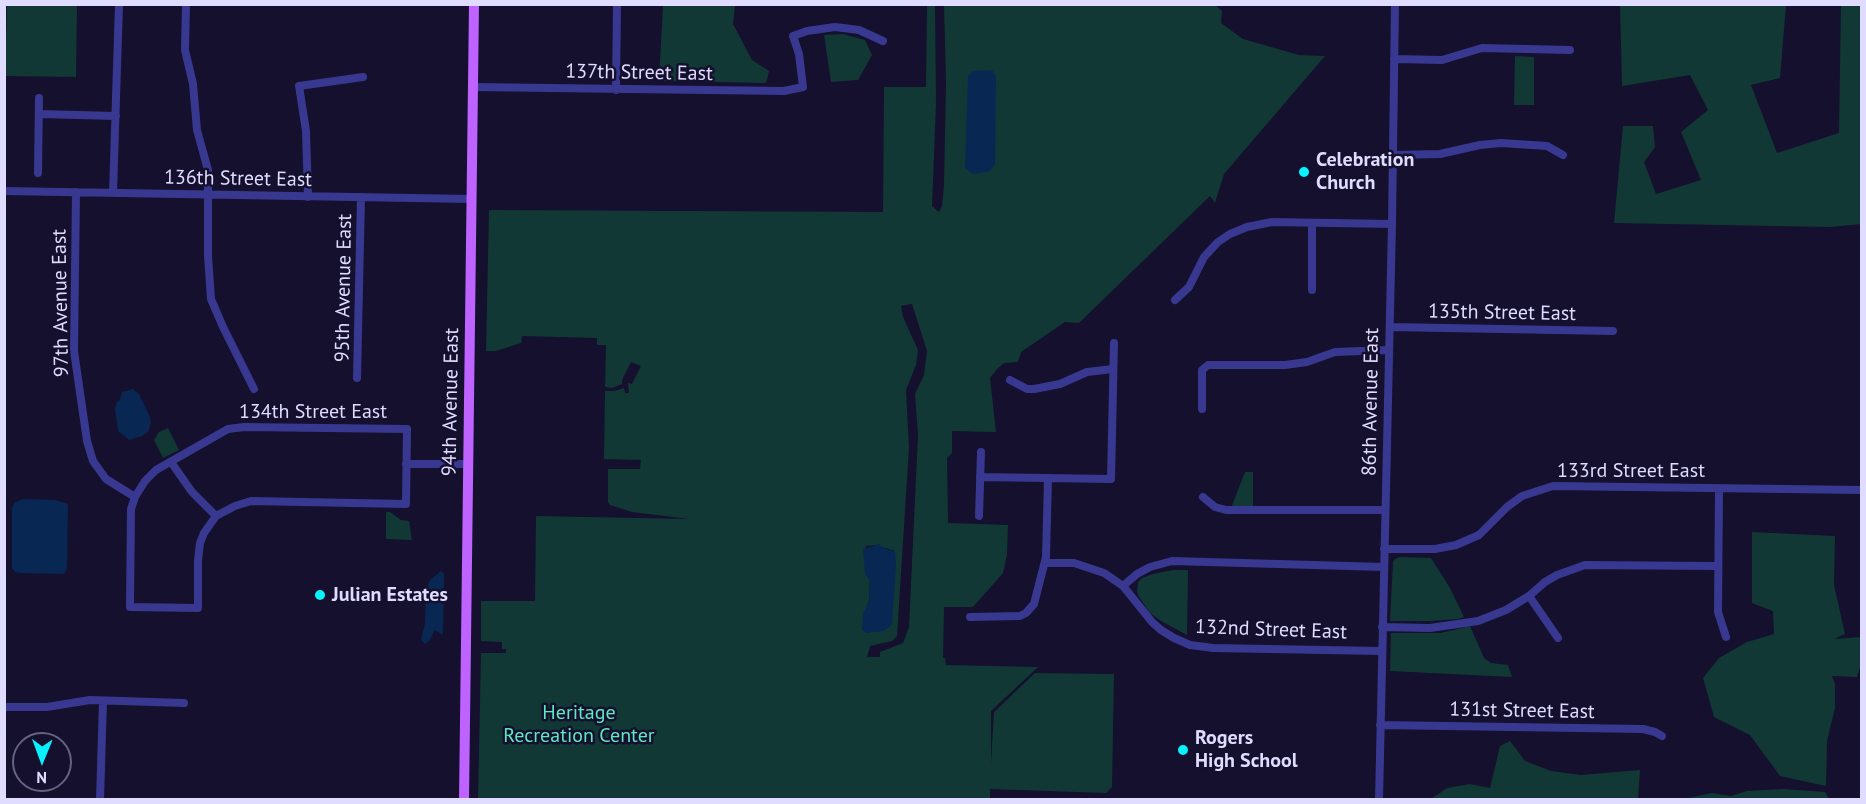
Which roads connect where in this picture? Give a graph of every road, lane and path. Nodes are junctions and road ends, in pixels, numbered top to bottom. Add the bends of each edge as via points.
1 (119, 4) edge
2 (186, 4) edge
3 (474, 4) edge
4 (617, 4) edge
5 (1395, 4) edge
6 (884, 41) dead end
7 (1570, 50) dead end
8 (1394, 59) junction
9 (363, 77) dead end
10 (473, 87) junction
11 (616, 90) junction
12 (39, 98) dead end
13 (39, 114) junction
14 (116, 117) junction
15 (1393, 155) junction
16 (1563, 155) dead end
17 (38, 173) dead end
18 (4, 191) edge
19 (76, 192) junction
20 (114, 193) junction
21 (208, 194) junction
22 (308, 197) junction
23 (362, 198) junction
24 (471, 199) junction
25 (1312, 223) junction
26 (1392, 224) junction
27 (1312, 290) dead end
28 (1175, 300) dead end
29 (1390, 327) junction
30 (1613, 331) dead end
31 (1114, 343) dead end
32 (1389, 350) junction
33 (1113, 369) junction
34 (357, 378) dead end
35 (1010, 380) dead end
36 (254, 389) dead end
37 (1202, 410) dead end
38 (981, 453) dead end
39 (171, 462) junction
40 (406, 464) junction
41 (468, 464) junction
42 (981, 477) junction
43 (1048, 478) junction
44 (1719, 489) junction
45 (1862, 490) edge
46 (1203, 497) dead end
47 (135, 498) junction
48 (1385, 510) junction
49 (216, 516) junction
50 (979, 516) dead end
51 (1384, 549) junction
52 (1046, 562) junction
53 (1718, 566) junction
54 (1384, 567) junction
55 (1123, 586) junction
56 (1529, 596) junction
57 (970, 617) dead end
58 (1382, 627) junction
59 (1726, 637) dead end
60 (1558, 638) dead end
61 (1381, 651) junction
62 (103, 700) junction
63 (184, 703) dead end
64 (4, 707) edge
65 (1380, 725) junction
66 (1662, 736) dead end
67 (100, 800) edge
68 (464, 800) edge
69 (1379, 800) edge

1 - 14 street
2 - 21 street via 186,50 197,130 208,170
3 - 10 main road, 94th Avenue East
4 - 11 street
5 - 8 street, 86th Avenue East
6 - 11 street, 137th Street East via 859,30 835,27 794,36 803,87 784,91
7 - 8 street via 1482,48 1442,60
8 - 15 street, 86th Avenue East
9 - 22 street via 299,86 306,131
10 - 11 street, 137th Street East
10 - 24 main road, 94th Avenue East
12 - 13 street
13 - 14 street
13 - 17 street
14 - 20 street
15 - 16 street via 1440,154 1501,143 1547,146
15 - 26 street, 86th Avenue East
18 - 19 street, 136th Street East
19 - 20 street, 136th Street East
19 - 47 street, 97th Avenue East via 74,351 87,441 97,468 114,486
20 - 21 street, 136th Street East
21 - 22 street, 136th Street East
21 - 36 street via 212,299
22 - 23 street, 136th Street East
23 - 24 street, 136th Street East
23 - 34 street, 95th Avenue East
24 - 41 main road, 94th Avenue East
25 - 26 street
25 - 27 street
25 - 28 street via 1263,223 1230,234 1204,257 1189,287
26 - 29 street, 86th Avenue East
29 - 30 street, 135th Street East
29 - 32 street, 86th Avenue East
31 - 33 street
32 - 37 street via 1335,352 1295,364 1208,365 1202,370
32 - 48 street, 86th Avenue East
33 - 35 street via 1087,372 1060,384 1034,389
33 - 43 street via 1111,479
38 - 42 street
39 - 40 street, 134th Street East via 220,432 236,428 408,429
39 - 47 street, 134th Street East via 150,474
39 - 49 street via 192,492
40 - 41 street
40 - 49 street via 406,504 250,501
41 - 68 main road, 94th Avenue East
42 - 43 street
42 - 50 street
43 - 52 street
44 - 45 street, 133rd Street East
44 - 51 street, 133rd Street East via 1553,486 1522,496 1479,535 1456,545
44 - 53 street
46 - 48 street via 1226,510
47 - 49 street via 131,509 130,607 198,608 200,543
48 - 51 street, 86th Avenue East
51 - 54 street, 86th Avenue East
52 - 55 street, 132nd Street East via 1083,565
52 - 57 street via 1034,604 1026,613 1013,617
53 - 56 street via 1585,565 1557,575
53 - 59 street via 1718,612
54 - 55 street via 1172,561 1150,567
54 - 58 street, 86th Avenue East
55 - 61 street, 132nd Street East via 1156,626 1190,645
56 - 58 street via 1506,610 1466,624
56 - 60 street
58 - 61 street, 86th Avenue East
61 - 65 street, 86th Avenue East
62 - 63 street
62 - 64 street via 47,707
62 - 67 street
65 - 66 street, 131st Street East via 1643,729
65 - 69 street, 86th Avenue East

